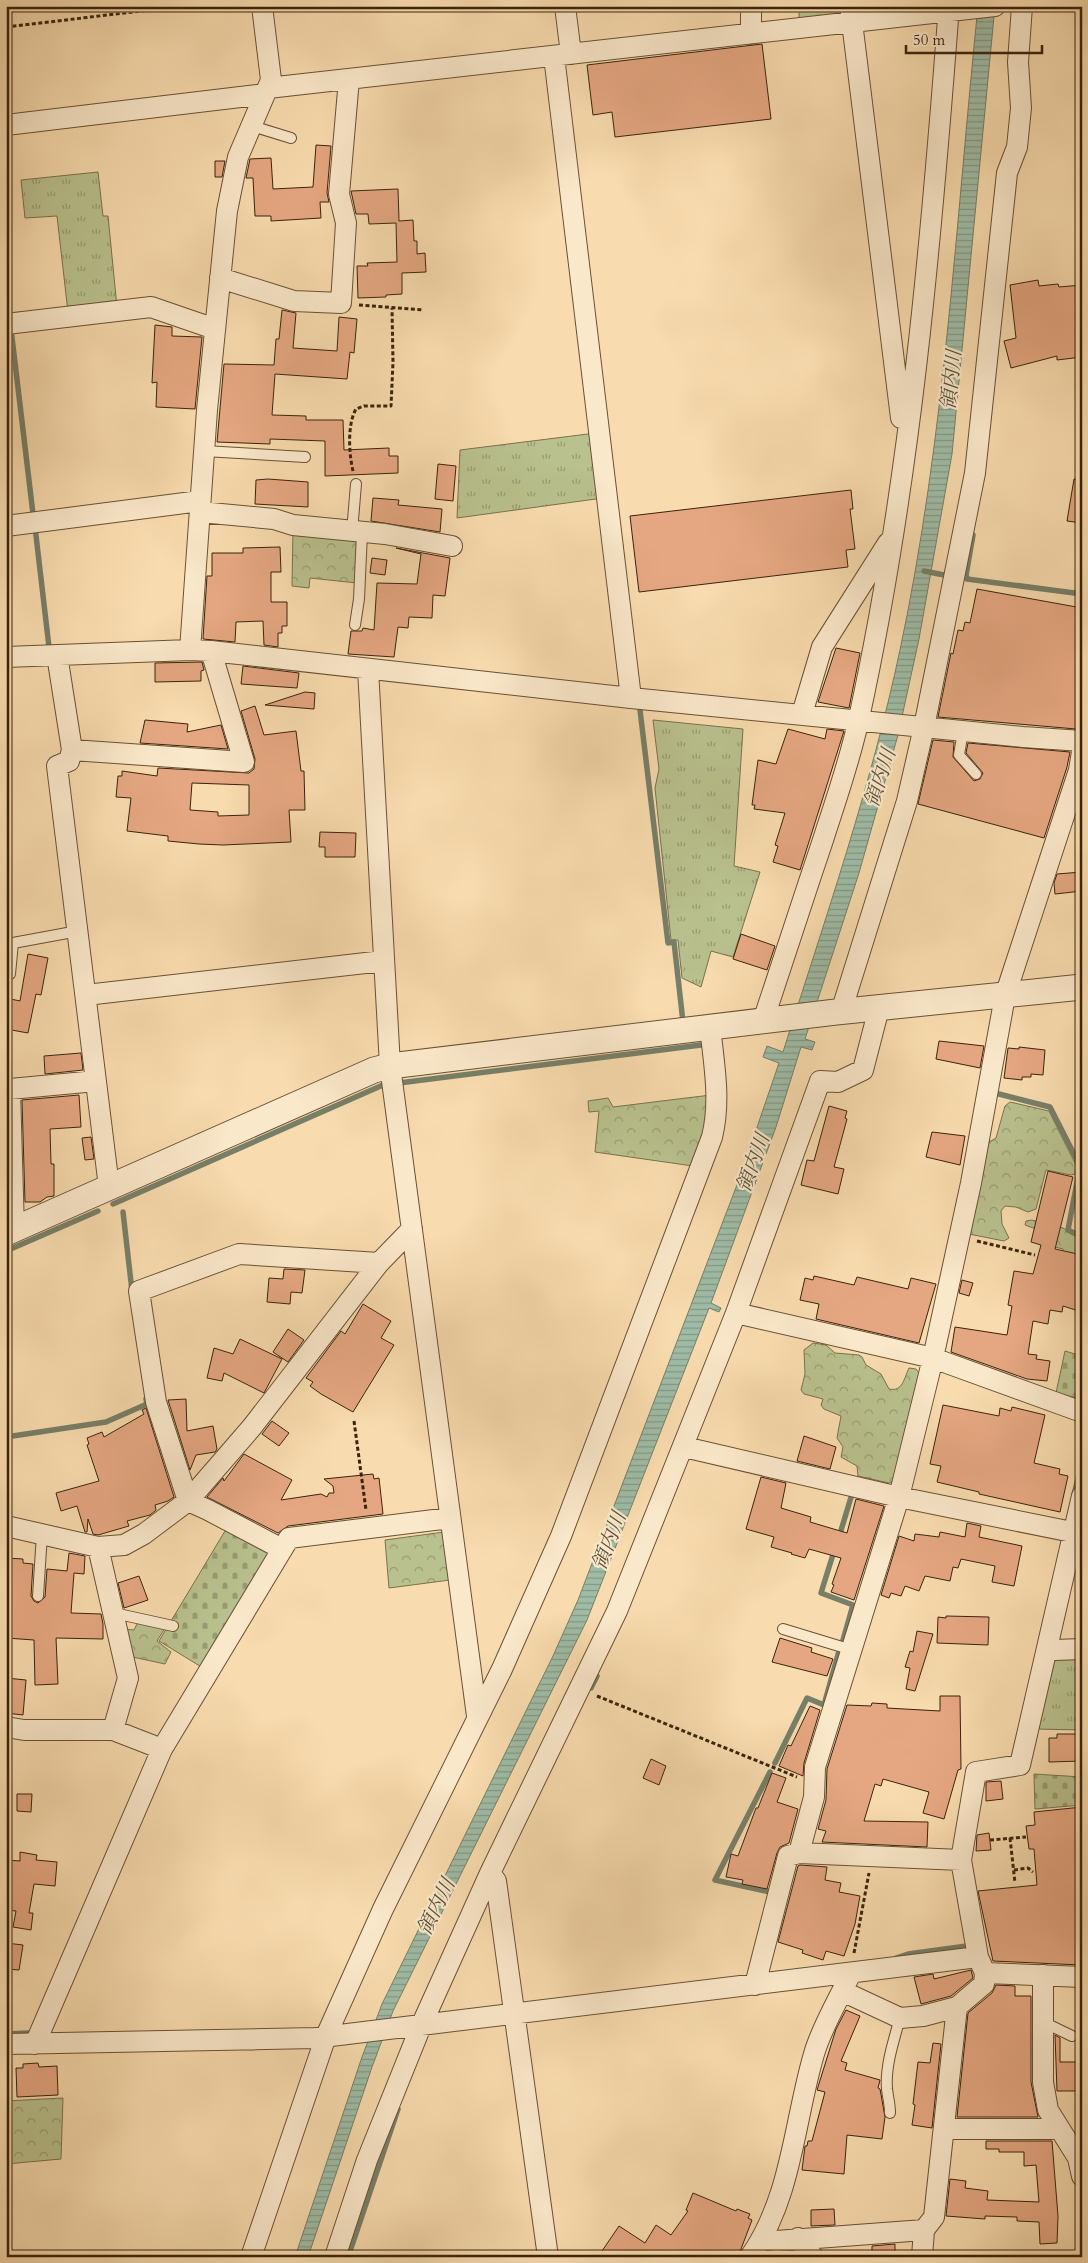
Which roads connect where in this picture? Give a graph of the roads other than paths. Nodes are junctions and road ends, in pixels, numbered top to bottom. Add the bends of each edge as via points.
1 (262, 6) edge
2 (565, 6) edge
3 (751, 6) edge
4 (995, 6) edge
5 (1022, 6) edge
6 (951, 10) edge
7 (851, 15) edge
8 (751, 34) junction
9 (563, 55) junction
10 (349, 79) junction
11 (267, 91) junction
12 (6, 125) edge
13 (252, 126) junction
14 (291, 138) dead end
15 (220, 278) junction
16 (6, 324) edge
17 (215, 329) junction
18 (905, 448) junction
19 (204, 451) junction
20 (305, 457) dead end
21 (356, 484) road end
22 (200, 506) junction
23 (6, 526) edge
24 (357, 532) junction
25 (892, 537) junction
26 (452, 546) dead end
27 (355, 625) dead end
28 (190, 650) junction
29 (211, 651) junction
30 (57, 655) junction
31 (6, 657) edge
32 (368, 669) junction
33 (631, 698) junction
34 (802, 714) junction
35 (865, 720) junction
36 (917, 726) junction
37 (963, 731) junction
38 (1082, 741) edge
39 (72, 750) junction
40 (1082, 752) edge
41 (976, 774) dead end
42 (78, 931) junction
43 (383, 962) junction
44 (10, 974) dead end
45 (1082, 987) edge
46 (86, 996) junction
47 (1004, 996) junction
48 (879, 1008) junction
49 (839, 1012) junction
50 (766, 1020) junction
51 (710, 1027) junction
52 (390, 1066) junction
53 (96, 1081) junction
54 (9, 1124) edge
55 (109, 1187) junction
56 (412, 1229) junction
57 (10, 1232) edge
58 (379, 1263) junction
59 (736, 1313) junction
60 (933, 1358) junction
61 (1082, 1412) edge
62 (684, 1447) junction
63 (1082, 1496) edge
64 (899, 1497) junction
65 (188, 1501) junction
66 (450, 1518) junction
67 (6, 1526) edge
68 (1078, 1533) edge
69 (42, 1534) junction
70 (98, 1547) junction
71 (282, 1549) junction
72 (38, 1596) dead end
73 (114, 1613) junction
74 (173, 1626) dead end
75 (783, 1629) dead end
76 (1047, 1648) junction
77 (1082, 1649) edge
78 (852, 1650) junction
79 (477, 1716) junction
80 (6, 1727) edge
81 (113, 1730) junction
82 (162, 1749) junction
83 (799, 1853) junction
84 (961, 1860) junction
85 (490, 1873) junction
86 (981, 1965) junction
87 (1043, 1975) junction
88 (1082, 1977) edge
89 (846, 1982) junction
90 (755, 1985) junction
91 (957, 2007) junction
92 (514, 2014) junction
93 (900, 2018) junction
94 (1043, 2022) junction
95 (415, 2026) junction
96 (334, 2036) junction
97 (1072, 2036) dead end
98 (6, 2044) edge
99 (35, 2044) junction
100 (890, 2113) dead end
101 (944, 2129) junction
102 (1059, 2129) junction
103 (1082, 2176) edge
104 (924, 2230) junction
105 (798, 2238) junction
106 (762, 2239) junction
107 (251, 2257) edge
108 (334, 2257) edge
109 (548, 2257) edge
110 (750, 2257) edge
111 (813, 2257) edge
112 (922, 2257) edge

1 - 11 street via 271,80
2 - 9 street
3 - 8 street
4 - 6 street
5 - 36 street via 1018,62 1021,108 1017,147 1007,174 975,473
6 - 7 street
6 - 18 street via 930,253
7 - 8 street
7 - 18 street
8 - 9 street
9 - 10 street
9 - 33 street
10 - 11 street
10 - 15 street via 339,194 346,223 342,303 294,301
11 - 12 street
11 - 13 street
13 - 14 lane
13 - 15 street via 238,157 227,211
15 - 17 street
16 - 17 street via 151,307
17 - 19 street
18 - 25 street
19 - 20 lane
19 - 22 street
21 - 24 lane
22 - 23 street
22 - 24 street via 293,525
22 - 28 street
24 - 26 street
24 - 27 lane via 359,598
25 - 34 street via 822,647
25 - 35 street
28 - 29 street
28 - 30 street
29 - 32 street
29 - 39 street via 244,762
30 - 31 street
30 - 39 street
32 - 33 street
32 - 43 street
33 - 34 street
34 - 35 street
35 - 36 street
35 - 50 street
36 - 37 street
36 - 49 street via 907,801
37 - 38 street
37 - 41 lane via 959,754
39 - 42 street via 69,761 57,766
40 - 47 street
42 - 44 lane via 13,943
42 - 46 street
43 - 46 street
43 - 52 street
45 - 47 street
46 - 53 street
47 - 48 street
47 - 60 street
48 - 49 street
48 - 59 street via 863,1070 838,1082 820,1081
49 - 50 street
50 - 51 street
51 - 52 street
51 - 79 street via 717,1096 712,1137 561,1536 502,1669
52 - 55 street via 374,1070
52 - 56 street
53 - 54 street via 10,1089
53 - 55 street
54 - 57 street
55 - 57 street
56 - 58 street
56 - 66 street
58 - 65 street via 252,1427
58 - 65 street via 239,1254 139,1291 156,1402
59 - 60 street
59 - 62 street
60 - 61 street
60 - 64 street
62 - 64 street
62 - 85 street via 617,1611
63 - 68 street
64 - 68 street
64 - 78 street
65 - 70 street via 124,1545
65 - 71 street
66 - 71 street via 289,1538
66 - 79 street
67 - 69 street
68 - 76 street
69 - 70 street
69 - 72 lane
70 - 73 street
71 - 82 street
73 - 74 lane
73 - 81 street via 128,1678
75 - 78 lane
76 - 77 street
76 - 84 street via 1020,1765 976,1772
78 - 83 street via 815,1767 814,1797
79 - 96 street via 383,1909
80 - 81 street
81 - 82 street
82 - 99 street
83 - 84 street
83 - 90 street via 788,1856
84 - 86 street
85 - 92 street via 496,1881
85 - 95 street
86 - 87 street
86 - 89 street
86 - 91 street via 984,1984
87 - 88 street
87 - 94 street
89 - 90 street
89 - 93 street
89 - 106 street via 814,2052 787,2174
90 - 92 street
91 - 93 street via 924,2016
91 - 101 street
92 - 95 street
92 - 109 street
93 - 100 lane via 890,2060 887,2089
94 - 97 lane
94 - 102 street via 1043,2082 1048,2110
95 - 96 street
95 - 108 street
96 - 99 street
96 - 107 street
98 - 99 street
101 - 102 street
101 - 104 street via 934,2217
102 - 103 street via 1078,2158
104 - 105 street
104 - 112 street
105 - 106 street
105 - 111 street
106 - 110 street

